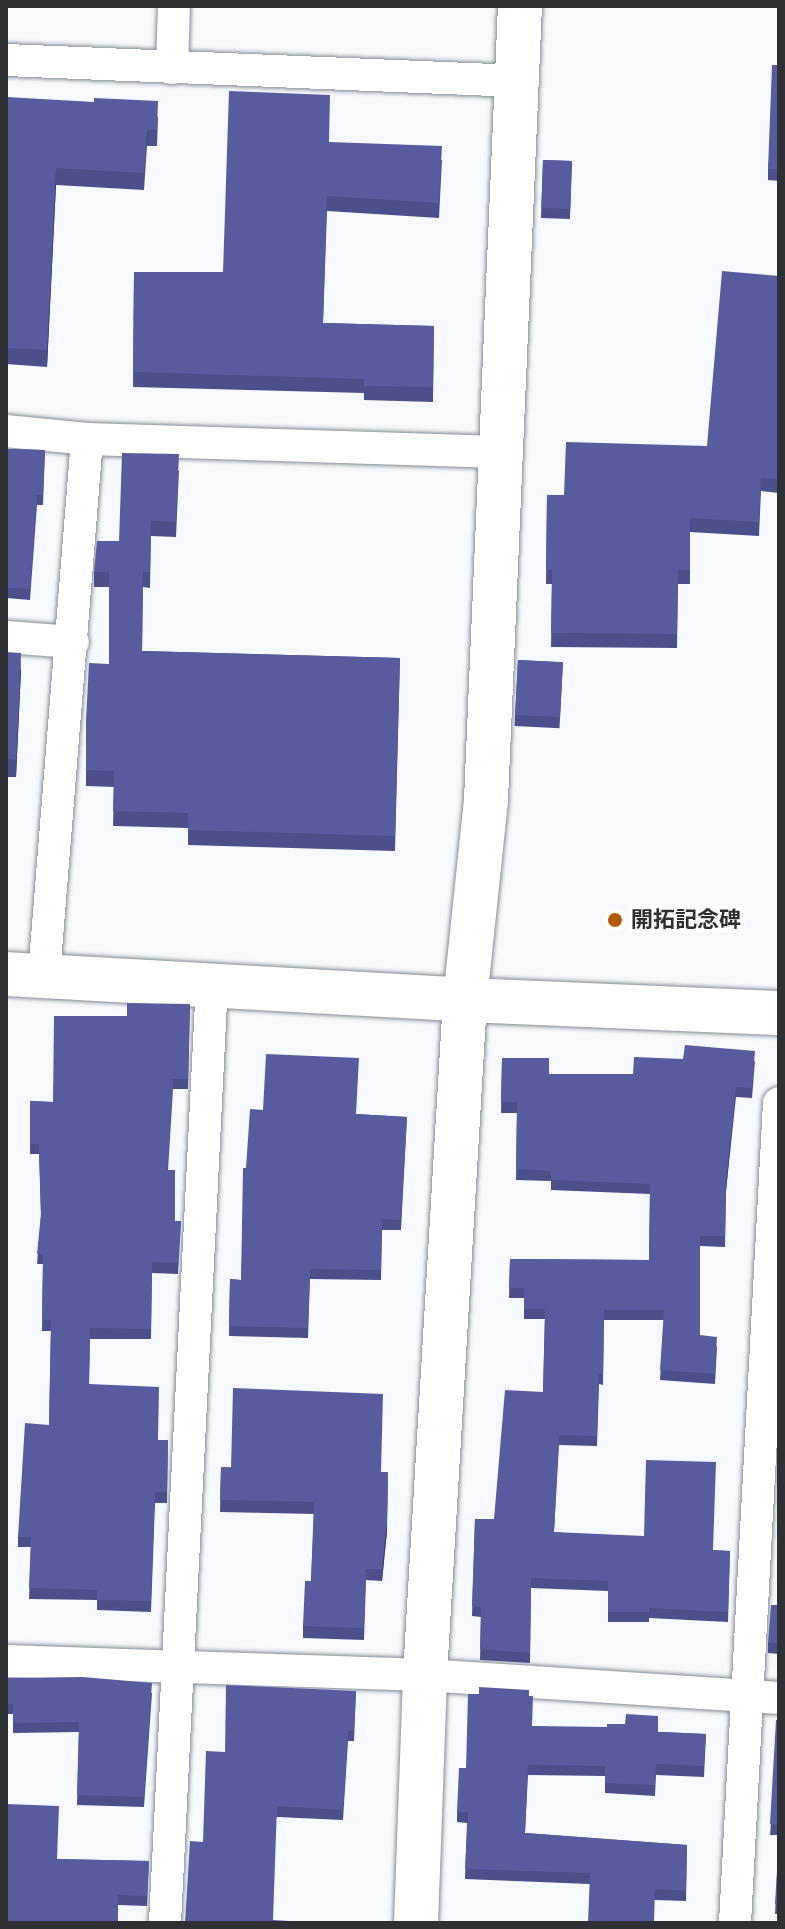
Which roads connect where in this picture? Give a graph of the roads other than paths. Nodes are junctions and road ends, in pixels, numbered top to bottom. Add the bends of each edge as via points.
1 (174, 6) edge
2 (520, 6) edge
3 (6, 60) edge
4 (172, 68) junction
5 (517, 81) junction
6 (6, 431) edge
7 (87, 439) junction
8 (501, 452) junction
9 (6, 637) edge
10 (73, 642) junction
11 (25, 974) edge
12 (212, 983) junction
13 (465, 1000) junction
14 (779, 1013) edge
15 (779, 1103) edge
16 (6, 1661) edge
17 (178, 1667) junction
18 (425, 1675) junction
19 (745, 1695) junction
20 (779, 1698) edge
21 (165, 1923) edge
22 (416, 1923) edge
23 (735, 1923) edge

1 - 4 street
2 - 5 street
3 - 4 street
4 - 5 street
5 - 8 street
6 - 7 street
7 - 8 street
7 - 10 street
8 - 13 street via 486,800
9 - 10 street
10 - 11 street
11 - 12 street
12 - 13 street
12 - 17 street
13 - 14 street
13 - 18 street
15 - 19 street
16 - 17 street
17 - 18 street
17 - 21 street
18 - 19 street
18 - 22 street
19 - 20 street
19 - 23 street

